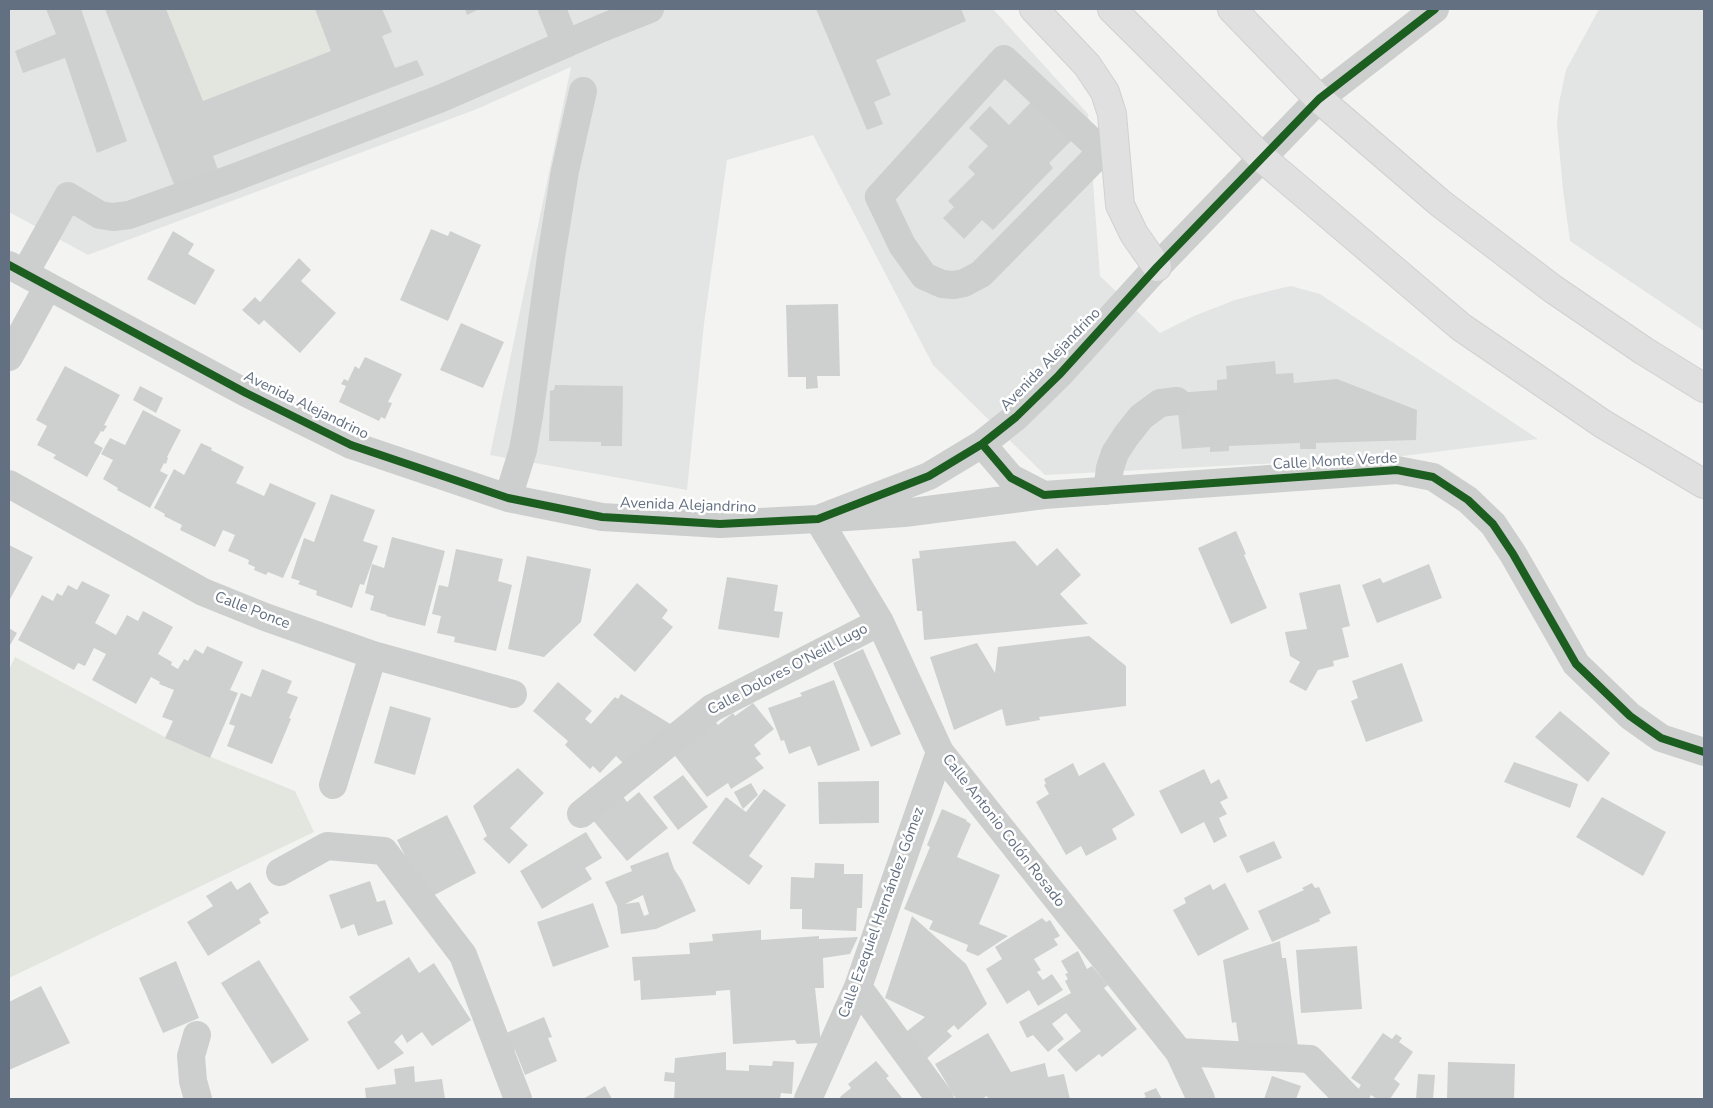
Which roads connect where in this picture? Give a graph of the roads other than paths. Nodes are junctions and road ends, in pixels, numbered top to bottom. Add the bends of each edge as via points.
1 (552, 9) edge
2 (650, 9) edge
3 (1034, 9) edge
4 (1112, 9) edge
5 (1232, 9) edge
6 (1435, 9) edge
7 (566, 44) junction
8 (583, 91) dead end
9 (1319, 99) junction
10 (1108, 145) junction
11 (1262, 158) junction
12 (1157, 267) junction
13 (17, 269) edge
14 (48, 286) junction
15 (9, 357) edge
16 (1704, 388) edge
17 (1177, 401) dead end
18 (982, 444) junction
19 (9, 484) edge
20 (1704, 484) edge
21 (1107, 491) junction
22 (1044, 496) junction
23 (508, 498) junction
24 (818, 520) junction
25 (880, 622) junction
26 (373, 655) junction
27 (513, 694) dead end
28 (940, 752) junction
29 (1704, 752) edge
30 (333, 785) dead end
31 (581, 814) dead end
32 (280, 872) dead end
33 (858, 987) junction
34 (197, 1035) dead end
35 (1179, 1052) junction
36 (198, 1099) edge
37 (518, 1099) edge
38 (808, 1099) edge
39 (940, 1099) edge
40 (1201, 1099) edge
41 (1349, 1099) edge

1 - 7 street
2 - 7 street
3 - 10 main road via 1087,65 1105,92 1112,114
4 - 11 main road
5 - 9 main road
6 - 9 street, Avenida Alejandrino
7 - 13 street via 442,98 130,215 113,218 100,215 68,196
8 - 23 street via 550,257 528,424
9 - 11 street, Avenida Alejandrino
9 - 16 main road via 1440,203 1553,289
10 - 10 street via 1004,59 879,197 902,245 924,276 942,284 964,283 981,274
10 - 12 main road via 1120,205 1140,244
11 - 12 street, Avenida Alejandrino
11 - 20 main road via 1461,327 1603,424
12 - 18 street, Avenida Alejandrino via 1059,375 1016,417
13 - 14 street, Avenida Alejandrino
14 - 15 street
14 - 23 street, Avenida Alejandrino via 246,393 351,445
17 - 21 street via 1160,403 1141,417 1126,436 1115,453
18 - 22 street via 1011,478
18 - 24 street, Avenida Alejandrino via 929,476
19 - 26 street, Calle Ponce via 203,592
21 - 22 street, Calle Monte Verde
21 - 29 street, Calle Monte Verde via 1397,470 1434,477 1468,500 1493,524 1576,664 1630,716 1661,738
22 - 24 street, Calle Monte Verde
23 - 24 street, Avenida Alejandrino via 602,517 720,524
24 - 25 street, Calle Antonio Colón Rosado
25 - 28 street, Calle Antonio Colón Rosado
25 - 31 street, Calle Dolores O'Neill Lugo via 712,708
26 - 27 street, Calle Ponce
26 - 30 street
28 - 33 street, Calle Ezequiel Hernández Gómez
28 - 35 street, Calle Antonio Colón Rosado
32 - 37 street via 327,846 384,851 463,955
33 - 38 street, Calle Ezequiel Hernández Gómez
33 - 39 street
34 - 36 street via 191,1056
35 - 40 street, Calle Antonio Colón Rosado
35 - 41 street via 1310,1059

